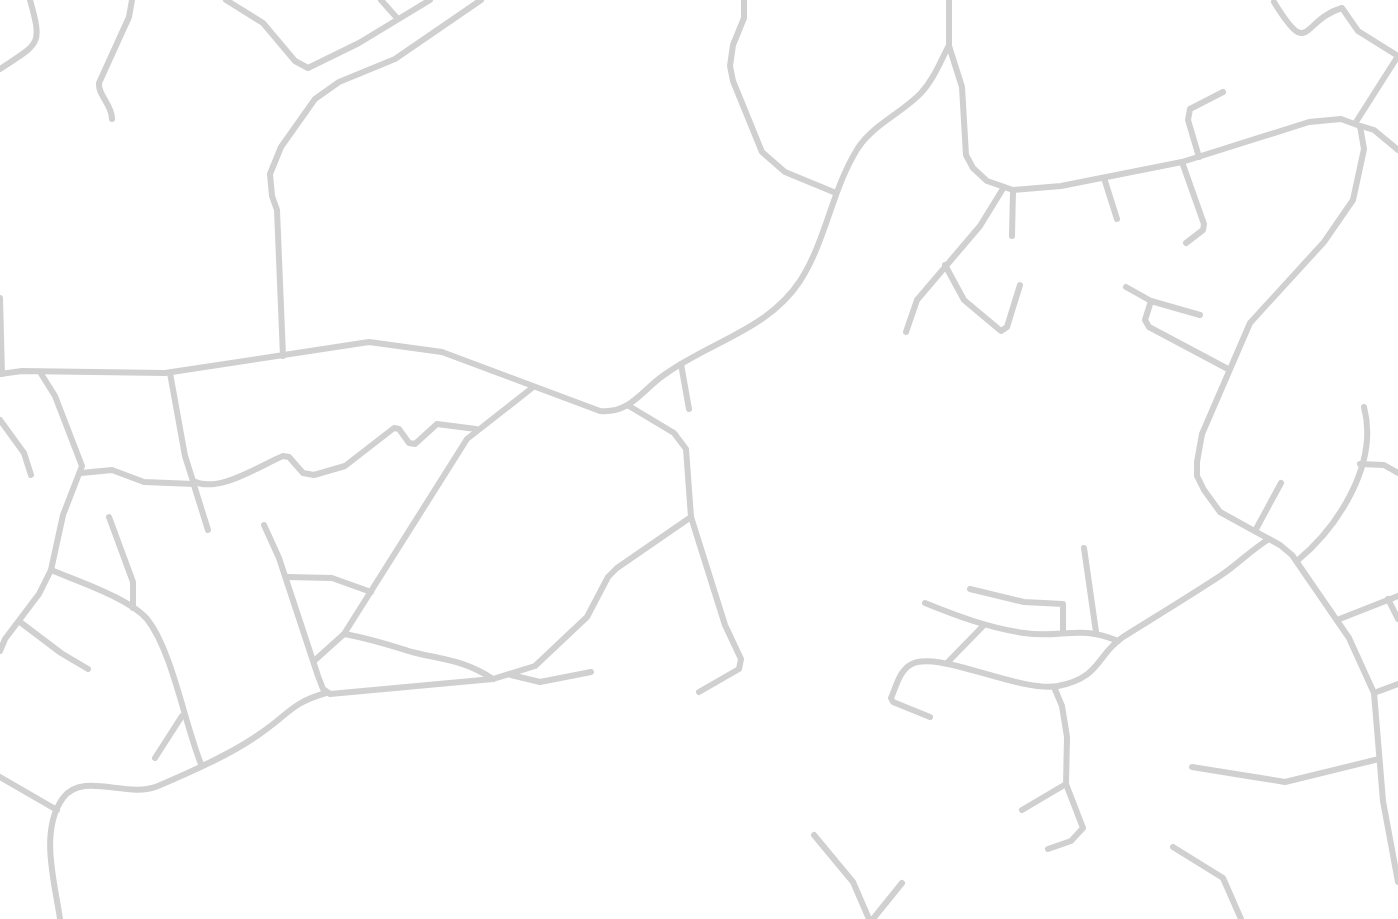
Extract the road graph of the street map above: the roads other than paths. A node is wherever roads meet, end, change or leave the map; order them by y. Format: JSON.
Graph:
{"nodes":[{"id":1,"x":30,"y":0,"type":"edge"},
{"id":2,"x":132,"y":0,"type":"edge"},
{"id":3,"x":226,"y":0,"type":"edge"},
{"id":4,"x":381,"y":0,"type":"edge"},
{"id":5,"x":430,"y":0,"type":"edge"},
{"id":6,"x":481,"y":0,"type":"edge"},
{"id":7,"x":744,"y":0,"type":"edge"},
{"id":8,"x":949,"y":0,"type":"edge"},
{"id":9,"x":1274,"y":2,"type":"edge"},
{"id":10,"x":397,"y":18,"type":"junction"},
{"id":11,"x":949,"y":46,"type":"junction"},
{"id":12,"x":1398,"y":56,"type":"edge"},
{"id":13,"x":0,"y":69,"type":"edge"},
{"id":14,"x":1223,"y":92,"type":"dead end"},
{"id":15,"x":112,"y":119,"type":"dead end"},
{"id":16,"x":1358,"y":124,"type":"junction"},
{"id":17,"x":1398,"y":150,"type":"edge"},
{"id":18,"x":1199,"y":157,"type":"junction"},
{"id":19,"x":1182,"y":162,"type":"junction"},
{"id":20,"x":1104,"y":178,"type":"junction"},
{"id":21,"x":1009,"y":188,"type":"junction"},
{"id":22,"x":836,"y":193,"type":"junction"},
{"id":23,"x":1118,"y":219,"type":"dead end"},
{"id":24,"x":1012,"y":236,"type":"dead end"},
{"id":25,"x":1186,"y":243,"type":"dead end"},
{"id":26,"x":944,"y":265,"type":"junction"},
{"id":27,"x":1020,"y":285,"type":"dead end"},
{"id":28,"x":1126,"y":287,"type":"dead end"},
{"id":29,"x":0,"y":298,"type":"edge"},
{"id":30,"x":1151,"y":300,"type":"junction"},
{"id":31,"x":1200,"y":315,"type":"dead end"},
{"id":32,"x":906,"y":332,"type":"dead end"},
{"id":33,"x":284,"y":356,"type":"junction"},
{"id":34,"x":682,"y":364,"type":"junction"},
{"id":35,"x":1228,"y":369,"type":"junction"},
{"id":36,"x":39,"y":371,"type":"junction"},
{"id":37,"x":170,"y":372,"type":"junction"},
{"id":38,"x":1,"y":374,"type":"edge"},
{"id":39,"x":532,"y":388,"type":"junction"},
{"id":40,"x":629,"y":406,"type":"junction"},
{"id":41,"x":1364,"y":407,"type":"dead end"},
{"id":42,"x":689,"y":408,"type":"dead end"},
{"id":43,"x":0,"y":420,"type":"edge"},
{"id":44,"x":476,"y":429,"type":"junction"},
{"id":45,"x":1360,"y":464,"type":"junction"},
{"id":46,"x":80,"y":473,"type":"junction"},
{"id":47,"x":1398,"y":473,"type":"edge"},
{"id":48,"x":31,"y":475,"type":"dead end"},
{"id":49,"x":194,"y":482,"type":"junction"},
{"id":50,"x":1281,"y":483,"type":"dead end"},
{"id":51,"x":109,"y":517,"type":"dead end"},
{"id":52,"x":691,"y":517,"type":"junction"},
{"id":53,"x":264,"y":525,"type":"dead end"},
{"id":54,"x":208,"y":530,"type":"dead end"},
{"id":55,"x":1254,"y":532,"type":"junction"},
{"id":56,"x":1268,"y":539,"type":"junction"},
{"id":57,"x":1084,"y":548,"type":"dead end"},
{"id":58,"x":1298,"y":562,"type":"junction"},
{"id":59,"x":50,"y":570,"type":"junction"},
{"id":60,"x":286,"y":577,"type":"junction"},
{"id":61,"x":970,"y":589,"type":"dead end"},
{"id":62,"x":370,"y":592,"type":"junction"},
{"id":63,"x":1398,"y":596,"type":"edge"},
{"id":64,"x":1388,"y":600,"type":"junction"},
{"id":65,"x":925,"y":603,"type":"dead end"},
{"id":66,"x":134,"y":608,"type":"junction"},
{"id":67,"x":1398,"y":619,"type":"edge"},
{"id":68,"x":1337,"y":620,"type":"junction"},
{"id":69,"x":20,"y":622,"type":"junction"},
{"id":70,"x":985,"y":624,"type":"junction"},
{"id":71,"x":1063,"y":632,"type":"junction"},
{"id":72,"x":1096,"y":632,"type":"junction"},
{"id":73,"x":344,"y":634,"type":"junction"},
{"id":74,"x":2,"y":638,"type":"edge"},
{"id":75,"x":1118,"y":641,"type":"junction"},
{"id":76,"x":0,"y":652,"type":"edge"},
{"id":77,"x":314,"y":660,"type":"junction"},
{"id":78,"x":947,"y":663,"type":"junction"},
{"id":79,"x":88,"y":668,"type":"dead end"},
{"id":80,"x":592,"y":672,"type":"dead end"},
{"id":81,"x":510,"y":674,"type":"junction"},
{"id":82,"x":493,"y":679,"type":"junction"},
{"id":83,"x":1398,"y":684,"type":"edge"},
{"id":84,"x":1054,"y":686,"type":"junction"},
{"id":85,"x":698,"y":692,"type":"dead end"},
{"id":86,"x":327,"y":693,"type":"junction"},
{"id":87,"x":1374,"y":694,"type":"junction"},
{"id":88,"x":183,"y":715,"type":"junction"},
{"id":89,"x":930,"y":717,"type":"dead end"},
{"id":90,"x":155,"y":758,"type":"dead end"},
{"id":91,"x":1379,"y":759,"type":"junction"},
{"id":92,"x":201,"y":764,"type":"junction"},
{"id":93,"x":1192,"y":767,"type":"dead end"},
{"id":94,"x":0,"y":778,"type":"edge"},
{"id":95,"x":1066,"y":784,"type":"junction"},
{"id":96,"x":57,"y":810,"type":"junction"},
{"id":97,"x":1022,"y":810,"type":"dead end"},
{"id":98,"x":814,"y":835,"type":"dead end"},
{"id":99,"x":1172,"y":847,"type":"dead end"},
{"id":100,"x":1048,"y":849,"type":"dead end"},
{"id":101,"x":1398,"y":882,"type":"edge"},
{"id":102,"x":902,"y":883,"type":"dead end"},
{"id":103,"x":60,"y":919,"type":"edge"},
{"id":104,"x":871,"y":919,"type":"edge"},
{"id":105,"x":1240,"y":919,"type":"edge"}],
"edges":[{"from":1,"to":13,"type":"street"},
{"from":2,"to":15,"type":"street"},
{"from":3,"to":10,"type":"street"},
{"from":4,"to":10,"type":"street"},
{"from":5,"to":10,"type":"street"},
{"from":6,"to":33,"type":"street"},
{"from":7,"to":22,"type":"street"},
{"from":8,"to":11,"type":"street"},
{"from":9,"to":12,"type":"street"},
{"from":11,"to":21,"type":"street"},
{"from":11,"to":22,"type":"street"},
{"from":12,"to":16,"type":"street"},
{"from":14,"to":18,"type":"street"},
{"from":16,"to":17,"type":"street"},
{"from":16,"to":18,"type":"street"},
{"from":16,"to":35,"type":"street"},
{"from":18,"to":19,"type":"street"},
{"from":19,"to":20,"type":"street"},
{"from":19,"to":25,"type":"street"},
{"from":20,"to":21,"type":"street"},
{"from":20,"to":23,"type":"street"},
{"from":21,"to":24,"type":"street"},
{"from":21,"to":26,"type":"street"},
{"from":22,"to":34,"type":"street"},
{"from":26,"to":27,"type":"street"},
{"from":26,"to":32,"type":"street"},
{"from":28,"to":30,"type":"street"},
{"from":29,"to":38,"type":"street"},
{"from":30,"to":31,"type":"street"},
{"from":30,"to":35,"type":"street"},
{"from":33,"to":37,"type":"street"},
{"from":33,"to":39,"type":"street"},
{"from":34,"to":40,"type":"street"},
{"from":34,"to":42,"type":"street"},
{"from":35,"to":55,"type":"street"},
{"from":36,"to":37,"type":"street"},
{"from":36,"to":38,"type":"street"},
{"from":36,"to":46,"type":"street"},
{"from":37,"to":49,"type":"street"},
{"from":39,"to":40,"type":"street"},
{"from":39,"to":44,"type":"street"},
{"from":40,"to":52,"type":"street"},
{"from":41,"to":45,"type":"street"},
{"from":43,"to":48,"type":"street"},
{"from":44,"to":49,"type":"street"},
{"from":44,"to":62,"type":"street"},
{"from":45,"to":47,"type":"street"},
{"from":45,"to":58,"type":"street"},
{"from":46,"to":49,"type":"street"},
{"from":46,"to":59,"type":"street"},
{"from":49,"to":54,"type":"street"},
{"from":50,"to":55,"type":"street"},
{"from":51,"to":66,"type":"street"},
{"from":52,"to":81,"type":"street"},
{"from":52,"to":85,"type":"street"},
{"from":53,"to":60,"type":"street"},
{"from":55,"to":56,"type":"street"},
{"from":56,"to":58,"type":"street"},
{"from":56,"to":75,"type":"street"},
{"from":57,"to":72,"type":"street"},
{"from":58,"to":68,"type":"street"},
{"from":59,"to":66,"type":"street"},
{"from":59,"to":69,"type":"street"},
{"from":60,"to":62,"type":"street"},
{"from":60,"to":77,"type":"street"},
{"from":61,"to":71,"type":"street"},
{"from":62,"to":73,"type":"street"},
{"from":63,"to":64,"type":"street"},
{"from":64,"to":67,"type":"street"},
{"from":64,"to":68,"type":"street"},
{"from":65,"to":70,"type":"street"},
{"from":66,"to":88,"type":"street"},
{"from":68,"to":87,"type":"street"},
{"from":69,"to":74,"type":"street"},
{"from":69,"to":79,"type":"street"},
{"from":70,"to":71,"type":"street"},
{"from":70,"to":78,"type":"street"},
{"from":71,"to":72,"type":"street"},
{"from":72,"to":75,"type":"street"},
{"from":73,"to":77,"type":"street"},
{"from":73,"to":82,"type":"street"},
{"from":74,"to":76,"type":"street"},
{"from":75,"to":84,"type":"street"},
{"from":77,"to":86,"type":"street"},
{"from":78,"to":84,"type":"street"},
{"from":78,"to":89,"type":"street"},
{"from":80,"to":81,"type":"street"},
{"from":81,"to":82,"type":"street"},
{"from":82,"to":86,"type":"street"},
{"from":83,"to":87,"type":"street"},
{"from":84,"to":95,"type":"street"},
{"from":86,"to":92,"type":"street"},
{"from":87,"to":91,"type":"street"},
{"from":88,"to":90,"type":"street"},
{"from":88,"to":92,"type":"street"},
{"from":91,"to":93,"type":"street"},
{"from":91,"to":101,"type":"street"},
{"from":92,"to":96,"type":"street"},
{"from":94,"to":96,"type":"street"},
{"from":95,"to":97,"type":"street"},
{"from":95,"to":100,"type":"street"},
{"from":96,"to":103,"type":"street"},
{"from":98,"to":104,"type":"street"},
{"from":99,"to":105,"type":"street"},
{"from":102,"to":104,"type":"street"}]}
